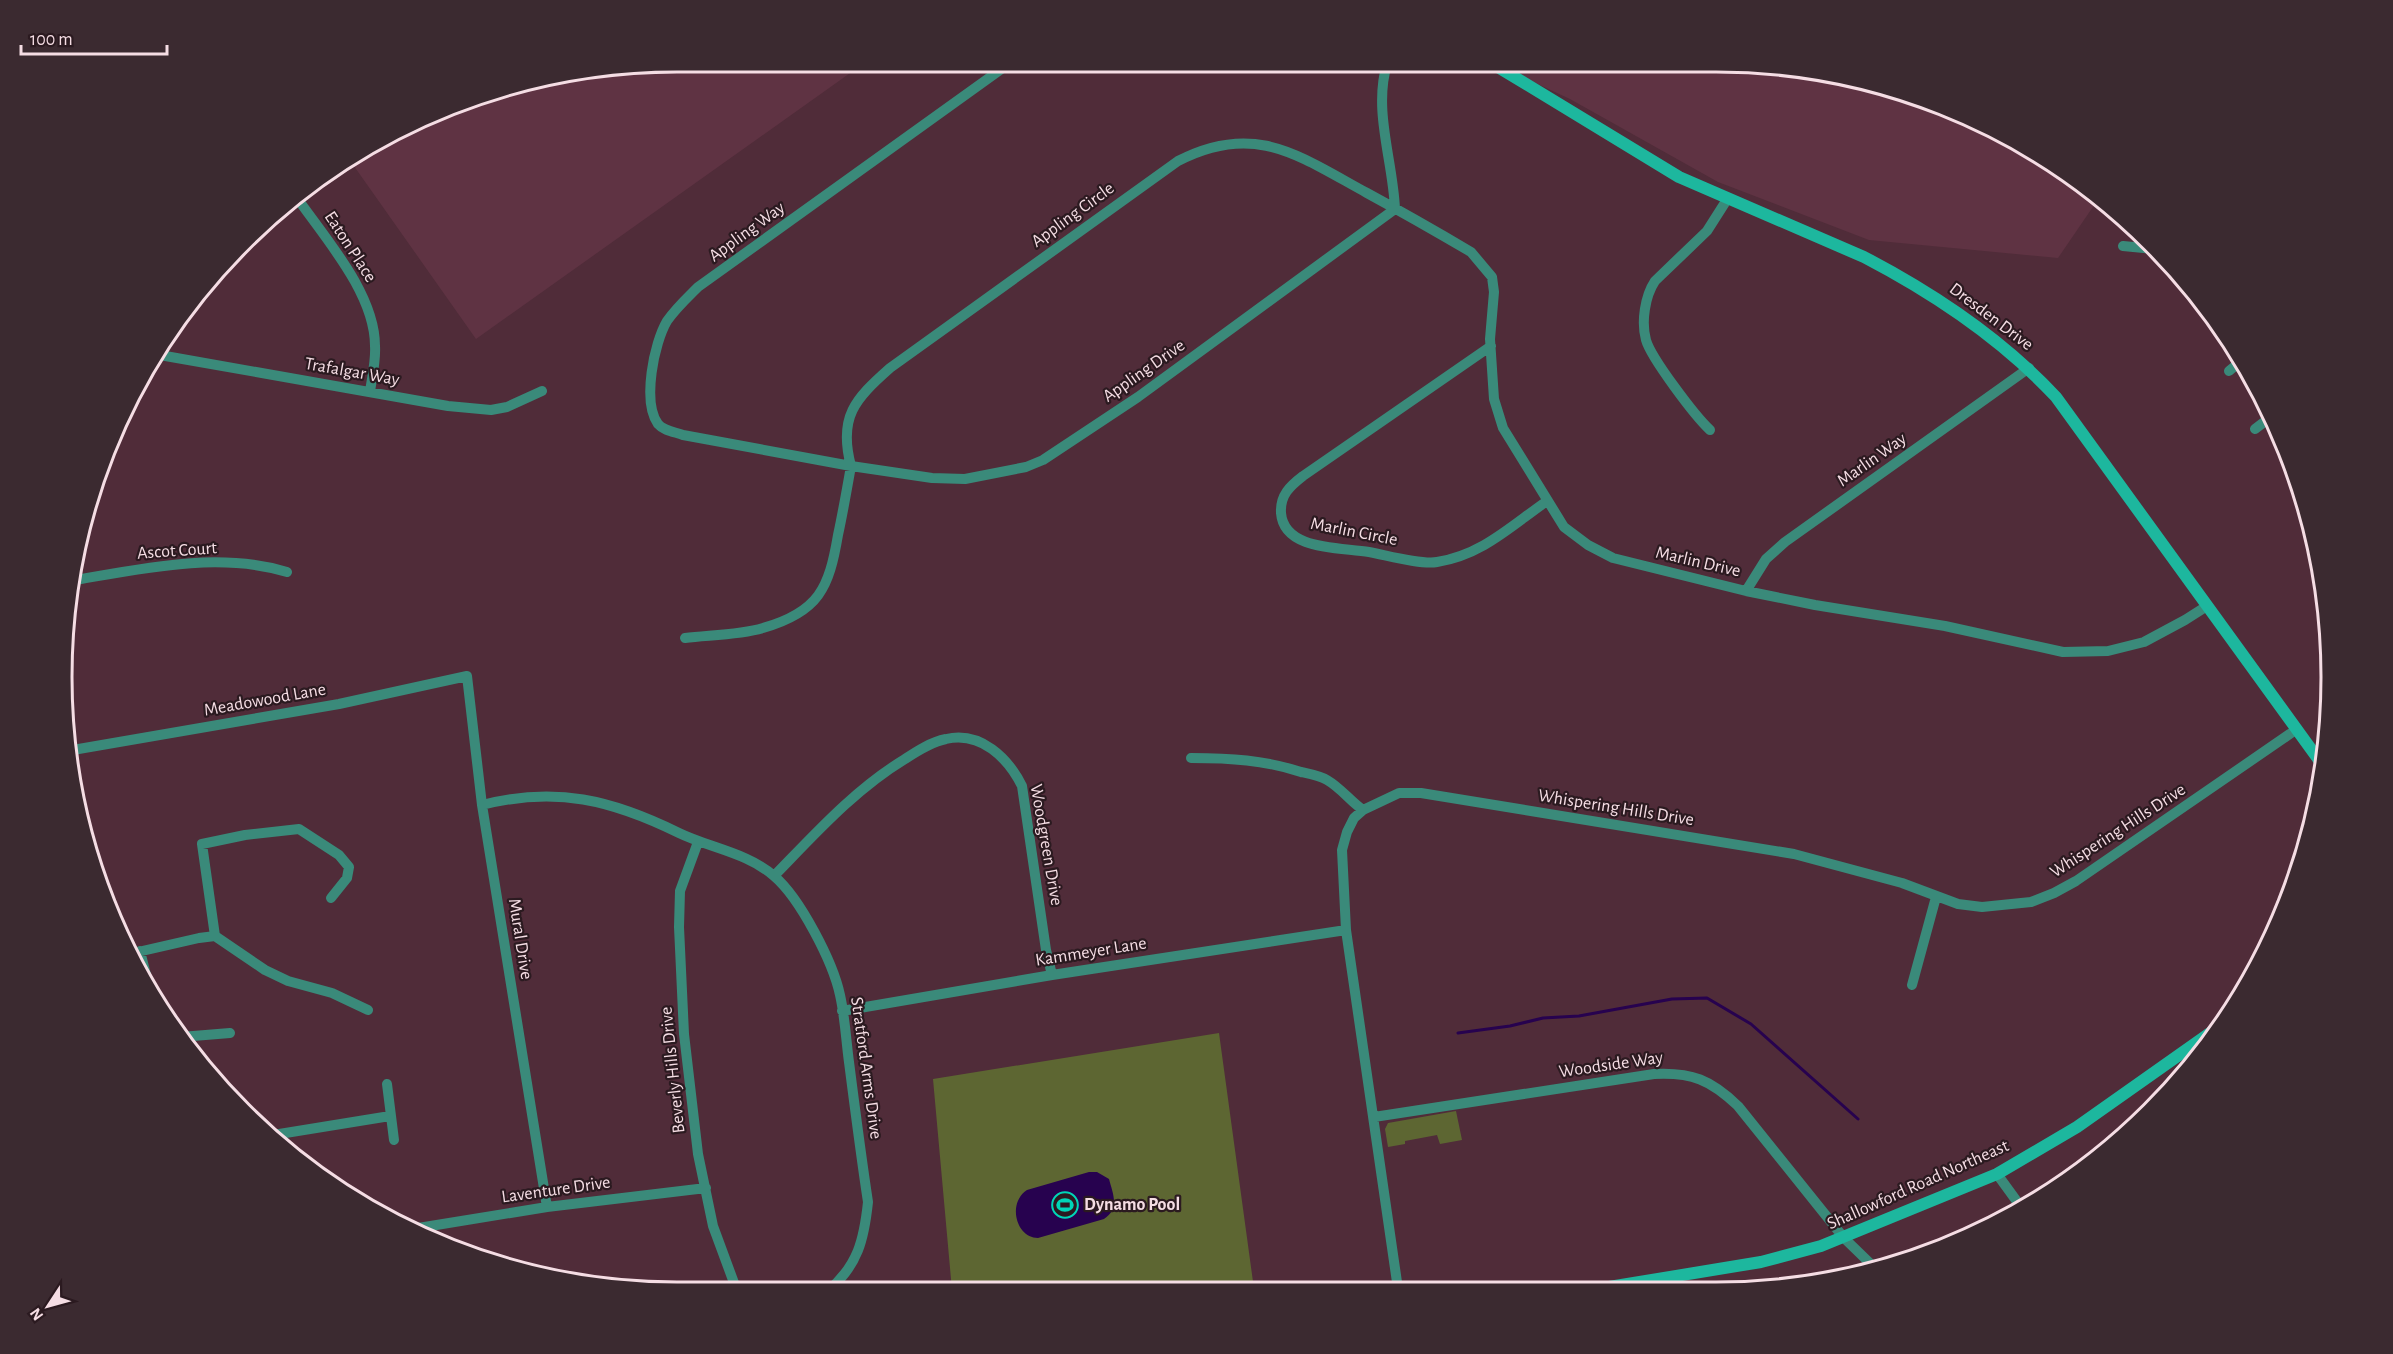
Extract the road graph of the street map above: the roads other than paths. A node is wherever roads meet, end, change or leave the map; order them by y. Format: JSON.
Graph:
{"nodes":[{"id":1,"x":997,"y":72,"type":"edge"},
{"id":2,"x":1384,"y":72,"type":"edge"},
{"id":3,"x":1506,"y":72,"type":"edge"},
{"id":4,"x":1728,"y":198,"type":"junction"},
{"id":5,"x":301,"y":203,"type":"edge"},
{"id":6,"x":1395,"y":209,"type":"junction"},
{"id":7,"x":2123,"y":246,"type":"dead end"},
{"id":8,"x":2143,"y":248,"type":"edge"},
{"id":9,"x":1491,"y":346,"type":"junction"},
{"id":10,"x":165,"y":356,"type":"edge"},
{"id":11,"x":2235,"y":366,"type":"edge"},
{"id":12,"x":2029,"y":368,"type":"junction"},
{"id":13,"x":2229,"y":370,"type":"dead end"},
{"id":14,"x":542,"y":391,"type":"dead end"},
{"id":15,"x":370,"y":392,"type":"junction"},
{"id":16,"x":2265,"y":422,"type":"edge"},
{"id":17,"x":2255,"y":429,"type":"dead end"},
{"id":18,"x":1710,"y":430,"type":"dead end"},
{"id":19,"x":737,"y":445,"type":"joint"},
{"id":20,"x":851,"y":466,"type":"junction"},
{"id":21,"x":1547,"y":501,"type":"junction"},
{"id":22,"x":287,"y":572,"type":"dead end"},
{"id":23,"x":80,"y":579,"type":"edge"},
{"id":24,"x":1746,"y":591,"type":"junction"},
{"id":25,"x":2207,"y":606,"type":"junction"},
{"id":26,"x":685,"y":638,"type":"dead end"},
{"id":27,"x":467,"y":676,"type":"joint"},
{"id":28,"x":2297,"y":729,"type":"junction"},
{"id":29,"x":76,"y":749,"type":"edge"},
{"id":30,"x":2316,"y":756,"type":"edge"},
{"id":31,"x":1191,"y":758,"type":"dead end"},
{"id":32,"x":482,"y":805,"type":"junction"},
{"id":33,"x":1363,"y":810,"type":"junction"},
{"id":34,"x":698,"y":842,"type":"junction"},
{"id":35,"x":774,"y":876,"type":"junction"},
{"id":36,"x":1936,"y":897,"type":"junction"},
{"id":37,"x":331,"y":898,"type":"dead end"},
{"id":38,"x":1346,"y":930,"type":"junction"},
{"id":39,"x":215,"y":936,"type":"junction"},
{"id":40,"x":137,"y":951,"type":"edge"},
{"id":41,"x":1052,"y":975,"type":"junction"},
{"id":42,"x":1912,"y":985,"type":"dead end"},
{"id":43,"x":368,"y":1010,"type":"dead end"},
{"id":44,"x":842,"y":1011,"type":"junction"},
{"id":45,"x":230,"y":1033,"type":"dead end"},
{"id":46,"x":190,"y":1035,"type":"edge"},
{"id":47,"x":2199,"y":1041,"type":"edge"},
{"id":48,"x":387,"y":1084,"type":"dead end"},
{"id":49,"x":390,"y":1116,"type":"junction"},
{"id":50,"x":1374,"y":1117,"type":"junction"},
{"id":51,"x":280,"y":1134,"type":"edge"},
{"id":52,"x":394,"y":1140,"type":"dead end"},
{"id":53,"x":1997,"y":1174,"type":"junction"},
{"id":54,"x":706,"y":1188,"type":"junction"},
{"id":55,"x":2017,"y":1202,"type":"edge"},
{"id":56,"x":547,"y":1207,"type":"junction"},
{"id":57,"x":425,"y":1227,"type":"edge"},
{"id":58,"x":1844,"y":1238,"type":"junction"},
{"id":59,"x":1869,"y":1262,"type":"edge"},
{"id":60,"x":734,"y":1282,"type":"edge"},
{"id":61,"x":838,"y":1282,"type":"edge"},
{"id":62,"x":1397,"y":1282,"type":"edge"},
{"id":63,"x":1639,"y":1282,"type":"edge"}],
"edges":[{"from":1,"to":19,"type":"street","name":"Appling Way"},
{"from":2,"to":6,"type":"street"},
{"from":3,"to":4,"type":"street","name":"Dresden Drive"},
{"from":4,"to":12,"type":"street","name":"Dresden Drive"},
{"from":4,"to":18,"type":"street"},
{"from":5,"to":15,"type":"street","name":"Eaton Place"},
{"from":6,"to":9,"type":"street","name":"Marlin Drive"},
{"from":6,"to":20,"type":"street","name":"Appling Drive"},
{"from":6,"to":20,"type":"street","name":"Appling Circle"},
{"from":7,"to":8,"type":"street"},
{"from":9,"to":21,"type":"street","name":"Marlin Drive"},
{"from":9,"to":21,"type":"street","name":"Marlin Circle"},
{"from":10,"to":15,"type":"street","name":"Trafalgar Way"},
{"from":11,"to":13,"type":"street"},
{"from":12,"to":24,"type":"street","name":"Marlin Way"},
{"from":12,"to":25,"type":"street","name":"Dresden Drive"},
{"from":14,"to":15,"type":"street","name":"Trafalgar Way"},
{"from":16,"to":17,"type":"street"},
{"from":19,"to":20,"type":"street","name":"Appling Drive"},
{"from":20,"to":26,"type":"street"},
{"from":21,"to":24,"type":"street","name":"Marlin Drive"},
{"from":22,"to":23,"type":"street","name":"Ascot Court"},
{"from":24,"to":25,"type":"street","name":"Marlin Drive"},
{"from":25,"to":28,"type":"street","name":"Dresden Drive"},
{"from":27,"to":29,"type":"street","name":"Meadowood Lane"},
{"from":27,"to":32,"type":"street","name":"Mural Drive"},
{"from":28,"to":30,"type":"street","name":"Dresden Drive"},
{"from":28,"to":36,"type":"street","name":"Whispering Hills Drive"},
{"from":31,"to":33,"type":"street"},
{"from":32,"to":34,"type":"street","name":"Stratford Arms Drive"},
{"from":32,"to":56,"type":"street","name":"Mural Drive"},
{"from":33,"to":36,"type":"street","name":"Whispering Hills Drive"},
{"from":33,"to":38,"type":"street"},
{"from":34,"to":35,"type":"street","name":"Stratford Arms Drive"},
{"from":34,"to":54,"type":"street","name":"Beverly Hills Drive"},
{"from":35,"to":41,"type":"street","name":"Woodgreen Drive"},
{"from":35,"to":44,"type":"street","name":"Stratford Arms Drive"},
{"from":36,"to":42,"type":"street"},
{"from":37,"to":39,"type":"street"},
{"from":38,"to":41,"type":"street","name":"Kammeyer Lane"},
{"from":38,"to":50,"type":"street"},
{"from":39,"to":40,"type":"street"},
{"from":39,"to":43,"type":"street"},
{"from":41,"to":44,"type":"street","name":"Kammeyer Lane"},
{"from":44,"to":61,"type":"street","name":"Stratford Arms Drive"},
{"from":45,"to":46,"type":"street"},
{"from":47,"to":53,"type":"street","name":"Shallowford Road Northeast"},
{"from":48,"to":49,"type":"street"},
{"from":49,"to":51,"type":"street"},
{"from":49,"to":52,"type":"street"},
{"from":50,"to":58,"type":"street","name":"Woodside Way"},
{"from":50,"to":62,"type":"street"},
{"from":53,"to":55,"type":"street"},
{"from":53,"to":58,"type":"street","name":"Shallowford Road Northeast"},
{"from":54,"to":56,"type":"street","name":"Laventure Drive"},
{"from":54,"to":60,"type":"street","name":"Beverly Hills Drive"},
{"from":56,"to":57,"type":"street","name":"Laventure Drive"},
{"from":58,"to":59,"type":"street","name":"Woodside Way"},
{"from":58,"to":63,"type":"street","name":"Shallowford Road Northeast"}]}
